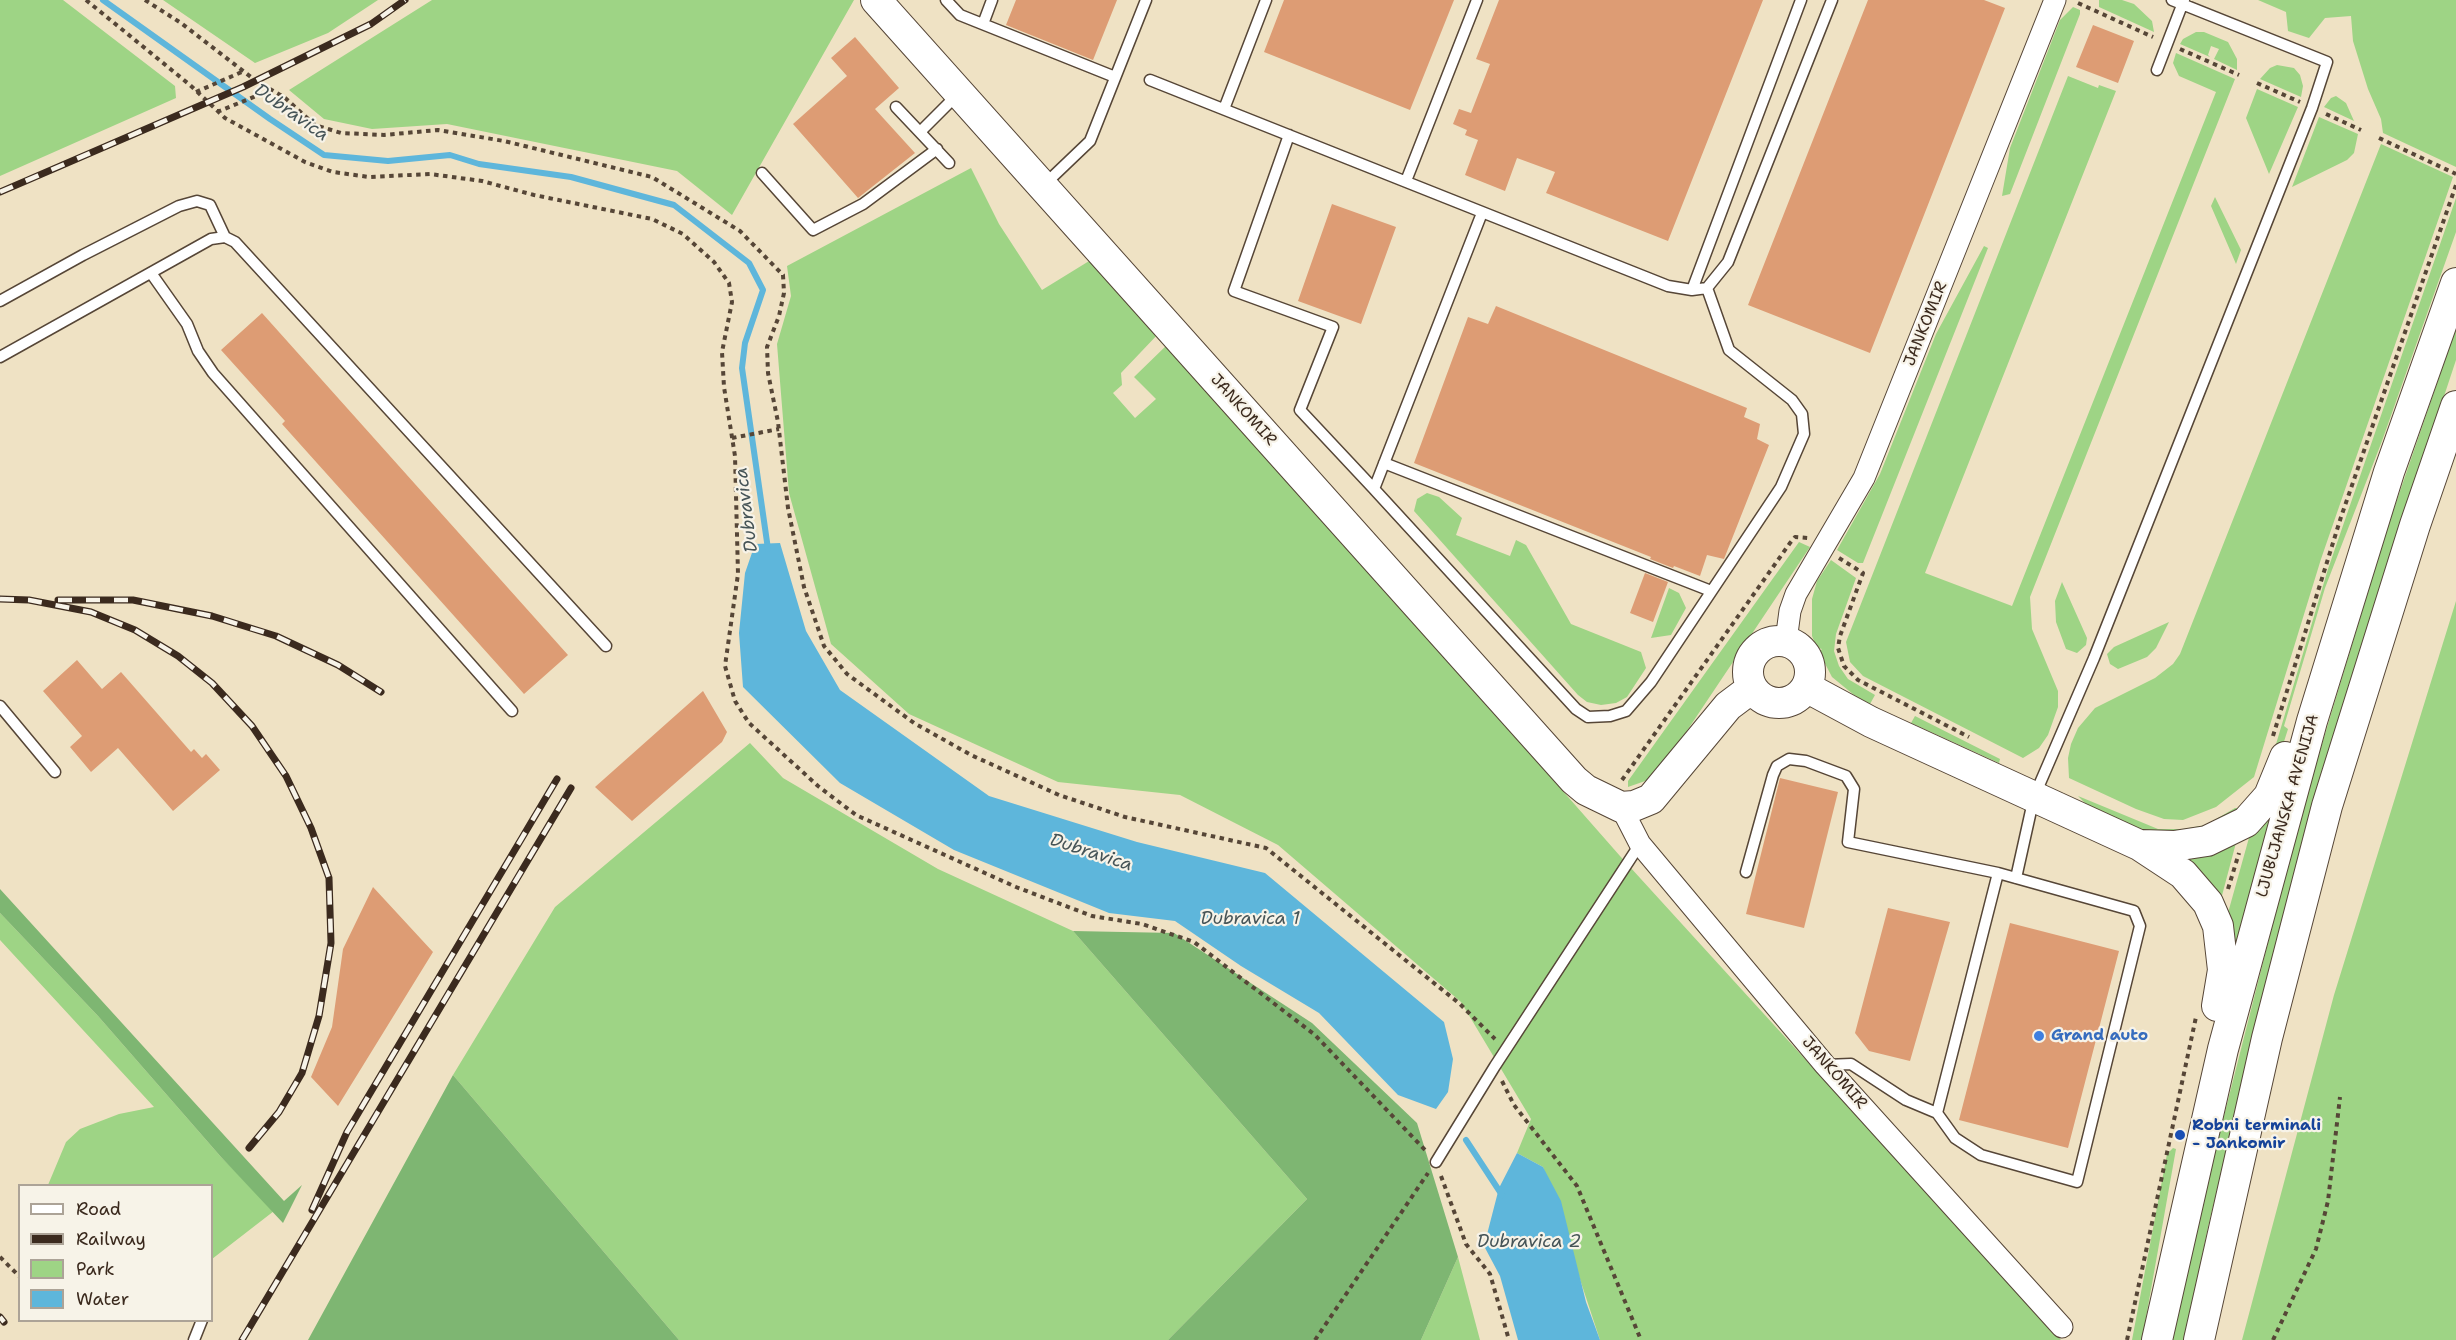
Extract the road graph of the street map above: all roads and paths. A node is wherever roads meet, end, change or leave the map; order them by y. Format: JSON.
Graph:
{"nodes":[{"id":1,"x":86,"y":0,"type":"edge"},
{"id":2,"x":145,"y":0,"type":"edge"},
{"id":3,"x":876,"y":0,"type":"edge"},
{"id":4,"x":946,"y":0,"type":"edge"},
{"id":5,"x":992,"y":0,"type":"edge"},
{"id":6,"x":1146,"y":0,"type":"edge"},
{"id":7,"x":1266,"y":0,"type":"edge"},
{"id":8,"x":1478,"y":0,"type":"edge"},
{"id":9,"x":1802,"y":0,"type":"edge"},
{"id":10,"x":1832,"y":0,"type":"edge"},
{"id":11,"x":2055,"y":0,"type":"edge"},
{"id":12,"x":2180,"y":2,"type":"edge"},
{"id":13,"x":2078,"y":3,"type":"dead end"},
{"id":14,"x":983,"y":24,"type":"junction"},
{"id":15,"x":2157,"y":39,"type":"dead end"},
{"id":16,"x":2178,"y":48,"type":"dead end"},
{"id":17,"x":2157,"y":70,"type":"dead end"},
{"id":18,"x":244,"y":71,"type":"junction"},
{"id":19,"x":2239,"y":75,"type":"dead end"},
{"id":20,"x":1115,"y":77,"type":"junction"},
{"id":21,"x":1150,"y":80,"type":"dead end"},
{"id":22,"x":2257,"y":83,"type":"dead end"},
{"id":23,"x":272,"y":90,"type":"junction"},
{"id":24,"x":196,"y":92,"type":"junction"},
{"id":25,"x":959,"y":93,"type":"junction"},
{"id":26,"x":2303,"y":104,"type":"dead end"},
{"id":27,"x":896,"y":106,"type":"dead end"},
{"id":28,"x":1224,"y":109,"type":"junction"},
{"id":29,"x":2320,"y":111,"type":"dead end"},
{"id":30,"x":217,"y":112,"type":"junction"},
{"id":31,"x":2361,"y":130,"type":"dead end"},
{"id":32,"x":920,"y":132,"type":"junction"},
{"id":33,"x":1289,"y":135,"type":"junction"},
{"id":34,"x":2379,"y":138,"type":"dead end"},
{"id":35,"x":937,"y":150,"type":"junction"},
{"id":36,"x":949,"y":163,"type":"dead end"},
{"id":37,"x":762,"y":173,"type":"dead end"},
{"id":38,"x":2456,"y":174,"type":"edge"},
{"id":39,"x":1406,"y":181,"type":"junction"},
{"id":40,"x":2456,"y":185,"type":"edge"},
{"id":41,"x":1043,"y":187,"type":"junction"},
{"id":42,"x":1482,"y":213,"type":"junction"},
{"id":43,"x":225,"y":237,"type":"junction"},
{"id":44,"x":151,"y":273,"type":"junction"},
{"id":45,"x":2456,"y":283,"type":"edge"},
{"id":46,"x":1707,"y":288,"type":"junction"},
{"id":47,"x":1692,"y":290,"type":"junction"},
{"id":48,"x":0,"y":301,"type":"edge"},
{"id":49,"x":0,"y":357,"type":"edge"},
{"id":50,"x":2456,"y":406,"type":"edge"},
{"id":51,"x":778,"y":429,"type":"junction"},
{"id":52,"x":732,"y":438,"type":"junction"},
{"id":53,"x":1384,"y":463,"type":"junction"},
{"id":54,"x":1374,"y":489,"type":"junction"},
{"id":55,"x":1814,"y":542,"type":"dead end"},
{"id":56,"x":1833,"y":554,"type":"dead end"},
{"id":57,"x":1711,"y":591,"type":"junction"},
{"id":58,"x":2341,"y":626,"type":"junction"},
{"id":59,"x":1786,"y":641,"type":"junction"},
{"id":60,"x":606,"y":646,"type":"dead end"},
{"id":61,"x":1806,"y":687,"type":"junction"},
{"id":62,"x":1752,"y":688,"type":"junction"},
{"id":63,"x":0,"y":706,"type":"edge"},
{"id":64,"x":512,"y":711,"type":"dead end"},
{"id":65,"x":1979,"y":742,"type":"dead end"},
{"id":66,"x":2271,"y":742,"type":"dead end"},
{"id":67,"x":55,"y":772,"type":"dead end"},
{"id":68,"x":1618,"y":794,"type":"junction"},
{"id":69,"x":2034,"y":797,"type":"junction"},
{"id":70,"x":1640,"y":844,"type":"junction"},
{"id":71,"x":2139,"y":845,"type":"junction"},
{"id":72,"x":2240,"y":846,"type":"dead end"},
{"id":73,"x":1746,"y":872,"type":"dead end"},
{"id":74,"x":1998,"y":873,"type":"junction"},
{"id":75,"x":2016,"y":878,"type":"junction"},
{"id":76,"x":2228,"y":891,"type":"dead end"},
{"id":77,"x":2197,"y":1013,"type":"dead end"},
{"id":78,"x":1505,"y":1050,"type":"junction"},
{"id":79,"x":1825,"y":1065,"type":"junction"},
{"id":80,"x":1495,"y":1066,"type":"junction"},
{"id":81,"x":2340,"y":1096,"type":"dead end"},
{"id":82,"x":1937,"y":1113,"type":"junction"},
{"id":83,"x":2204,"y":1128,"type":"junction"},
{"id":84,"x":1436,"y":1162,"type":"junction"},
{"id":85,"x":0,"y":1257,"type":"edge"},
{"id":86,"x":18,"y":1275,"type":"edge"},
{"id":87,"x":201,"y":1322,"type":"edge"},
{"id":88,"x":2062,"y":1327,"type":"dead end"},
{"id":89,"x":195,"y":1340,"type":"edge"},
{"id":90,"x":1315,"y":1340,"type":"edge"},
{"id":91,"x":1509,"y":1340,"type":"edge"},
{"id":92,"x":1641,"y":1340,"type":"edge"},
{"id":93,"x":2127,"y":1340,"type":"edge"},
{"id":94,"x":2157,"y":1340,"type":"edge"},
{"id":95,"x":2199,"y":1340,"type":"edge"},
{"id":96,"x":2273,"y":1340,"type":"edge"}],
"edges":[{"from":1,"to":24,"type":"path"},
{"from":2,"to":18,"type":"path"},
{"from":3,"to":25,"type":"main road","name":"JANKOMIR"},
{"from":4,"to":14,"type":"lane"},
{"from":5,"to":14,"type":"lane"},
{"from":6,"to":20,"type":"lane"},
{"from":7,"to":28,"type":"lane"},
{"from":8,"to":39,"type":"lane"},
{"from":9,"to":47,"type":"lane"},
{"from":10,"to":46,"type":"lane"},
{"from":11,"to":59,"type":"street","name":"JANKOMIR"},
{"from":12,"to":17,"type":"lane"},
{"from":12,"to":69,"type":"lane"},
{"from":13,"to":15,"type":"path"},
{"from":14,"to":20,"type":"lane"},
{"from":16,"to":19,"type":"path"},
{"from":18,"to":23,"type":"path"},
{"from":18,"to":24,"type":"path"},
{"from":20,"to":41,"type":"lane"},
{"from":21,"to":28,"type":"lane"},
{"from":22,"to":26,"type":"path"},
{"from":23,"to":30,"type":"path"},
{"from":23,"to":51,"type":"path"},
{"from":24,"to":30,"type":"path"},
{"from":25,"to":32,"type":"lane"},
{"from":25,"to":41,"type":"main road","name":"JANKOMIR"},
{"from":27,"to":32,"type":"lane"},
{"from":28,"to":33,"type":"lane"},
{"from":29,"to":31,"type":"path"},
{"from":30,"to":52,"type":"path"},
{"from":32,"to":35,"type":"lane"},
{"from":33,"to":39,"type":"lane"},
{"from":33,"to":54,"type":"lane"},
{"from":34,"to":38,"type":"path"},
{"from":35,"to":36,"type":"lane"},
{"from":35,"to":37,"type":"lane"},
{"from":39,"to":42,"type":"lane"},
{"from":40,"to":66,"type":"path"},
{"from":41,"to":68,"type":"main road","name":"JANKOMIR"},
{"from":42,"to":47,"type":"lane"},
{"from":42,"to":53,"type":"lane"},
{"from":43,"to":44,"type":"lane"},
{"from":43,"to":48,"type":"lane"},
{"from":43,"to":60,"type":"lane"},
{"from":44,"to":49,"type":"lane"},
{"from":44,"to":64,"type":"lane"},
{"from":45,"to":58,"type":"main road","name":"LJUBLJANSKA AVENIJA"},
{"from":46,"to":47,"type":"lane"},
{"from":46,"to":57,"type":"lane"},
{"from":50,"to":95,"type":"main road"},
{"from":51,"to":52,"type":"path"},
{"from":51,"to":78,"type":"path"},
{"from":52,"to":84,"type":"path"},
{"from":53,"to":54,"type":"lane"},
{"from":53,"to":57,"type":"lane"},
{"from":54,"to":57,"type":"lane"},
{"from":55,"to":68,"type":"path"},
{"from":56,"to":65,"type":"path"},
{"from":58,"to":71,"type":"main road"},
{"from":58,"to":83,"type":"main road","name":"LJUBLJANSKA AVENIJA"},
{"from":59,"to":61,"type":"main road"},
{"from":59,"to":62,"type":"main road"},
{"from":61,"to":62,"type":"main road"},
{"from":61,"to":69,"type":"main road"},
{"from":62,"to":68,"type":"main road"},
{"from":63,"to":67,"type":"lane"},
{"from":68,"to":70,"type":"street","name":"JANKOMIR"},
{"from":69,"to":71,"type":"main road"},
{"from":69,"to":75,"type":"lane"},
{"from":70,"to":78,"type":"lane"},
{"from":70,"to":79,"type":"street","name":"JANKOMIR"},
{"from":71,"to":83,"type":"main road"},
{"from":72,"to":76,"type":"path"},
{"from":73,"to":74,"type":"lane"},
{"from":74,"to":75,"type":"lane"},
{"from":74,"to":82,"type":"lane"},
{"from":75,"to":82,"type":"lane"},
{"from":77,"to":93,"type":"path"},
{"from":78,"to":80,"type":"lane"},
{"from":79,"to":82,"type":"lane"},
{"from":79,"to":88,"type":"street","name":"JANKOMIR"},
{"from":80,"to":84,"type":"lane"},
{"from":80,"to":92,"type":"path"},
{"from":81,"to":96,"type":"path"},
{"from":83,"to":94,"type":"main road","name":"LJUBLJANSKA AVENIJA"},
{"from":84,"to":90,"type":"path"},
{"from":84,"to":91,"type":"path"},
{"from":85,"to":86,"type":"path"},
{"from":87,"to":89,"type":"lane"}]}
